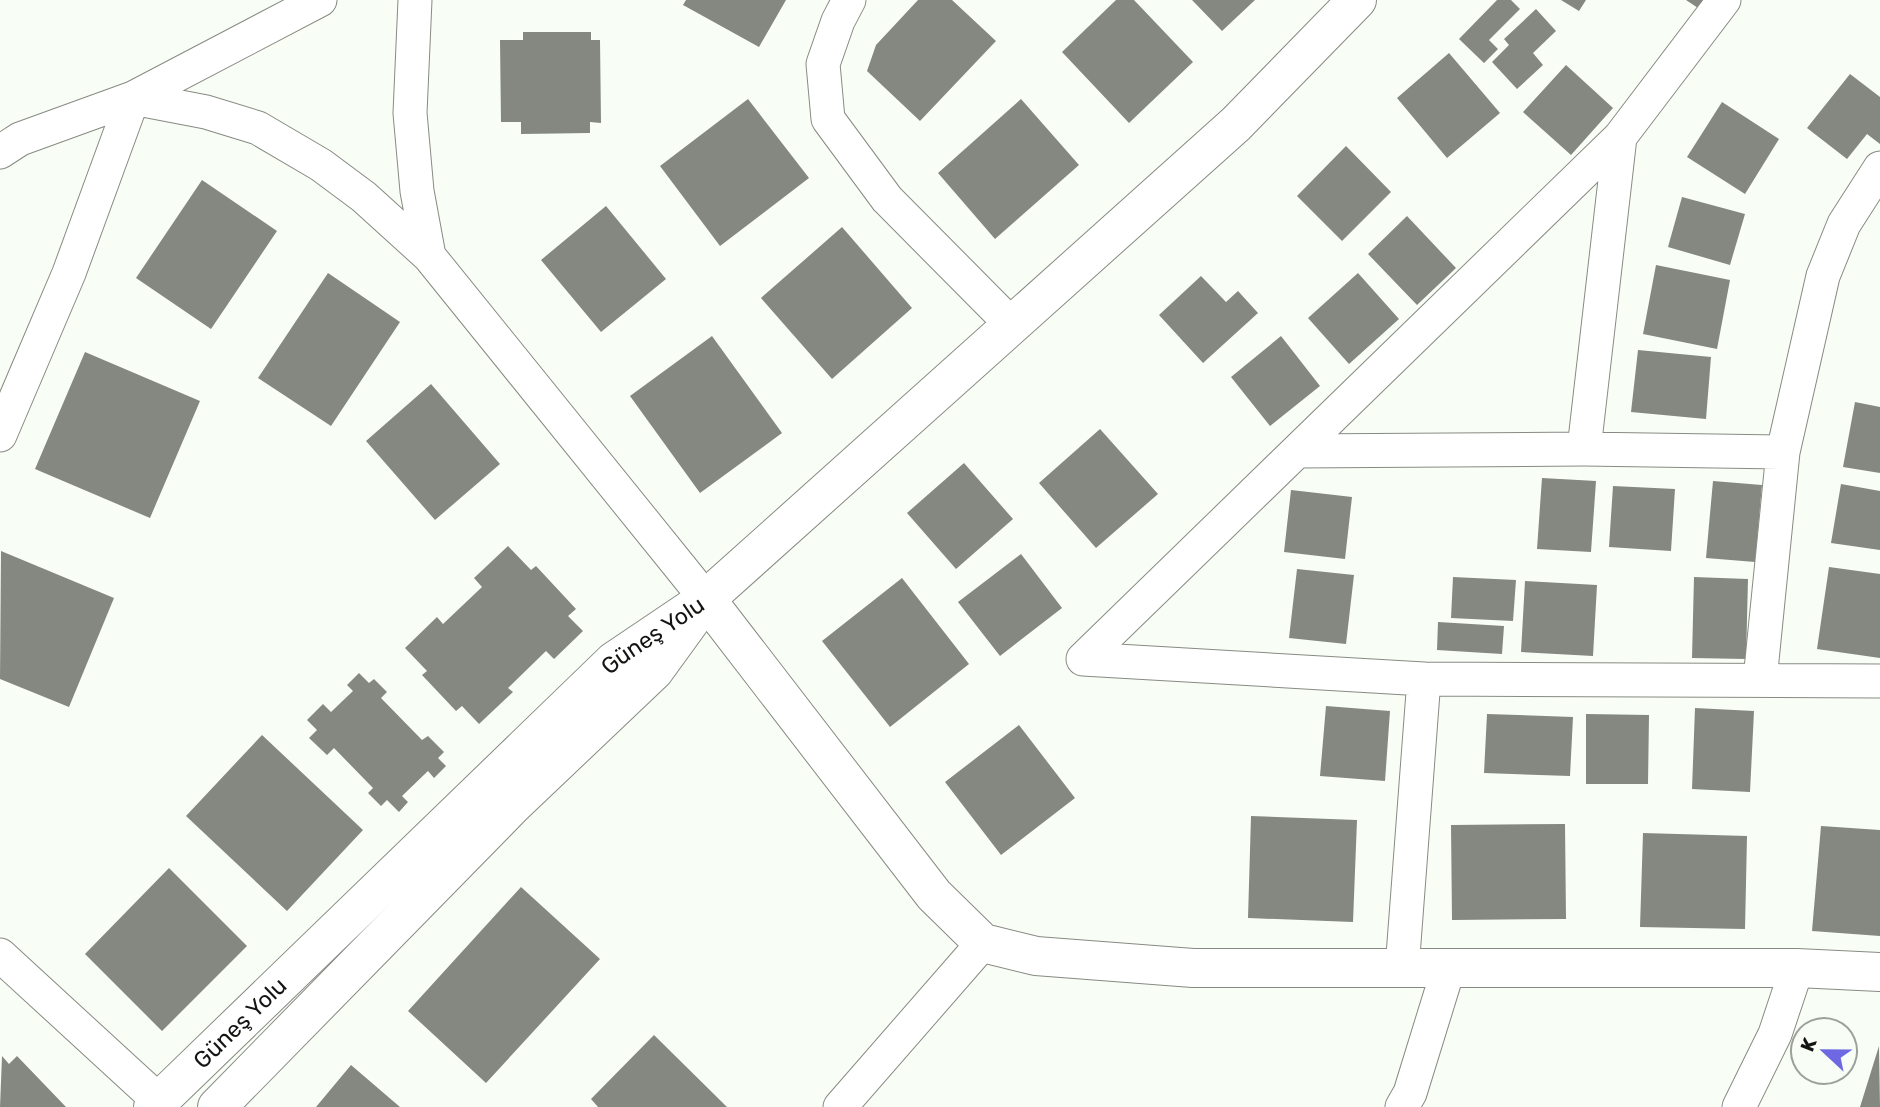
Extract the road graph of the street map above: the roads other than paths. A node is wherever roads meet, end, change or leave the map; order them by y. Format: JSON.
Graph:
{"nodes":[{"id":1,"x":320,"y":0,"type":"edge"},
{"id":2,"x":415,"y":0,"type":"edge"},
{"id":3,"x":849,"y":0,"type":"edge"},
{"id":4,"x":1357,"y":0,"type":"edge"},
{"id":5,"x":1724,"y":0,"type":"edge"},
{"id":6,"x":132,"y":99,"type":"junction"},
{"id":7,"x":1620,"y":137,"type":"junction"},
{"id":8,"x":0,"y":152,"type":"edge"},
{"id":9,"x":1880,"y":168,"type":"edge"},
{"id":10,"x":429,"y":256,"type":"junction"},
{"id":11,"x":1011,"y":324,"type":"junction"},
{"id":12,"x":0,"y":435,"type":"edge"},
{"id":13,"x":1584,"y":449,"type":"junction"},
{"id":14,"x":1297,"y":451,"type":"junction"},
{"id":15,"x":1783,"y":452,"type":"junction"},
{"id":16,"x":706,"y":599,"type":"junction"},
{"id":17,"x":1423,"y":680,"type":"junction"},
{"id":18,"x":1760,"y":680,"type":"junction"},
{"id":19,"x":1880,"y":681,"type":"edge"},
{"id":20,"x":983,"y":943,"type":"junction"},
{"id":21,"x":0,"y":955,"type":"edge"},
{"id":22,"x":1797,"y":968,"type":"junction"},
{"id":23,"x":1402,"y":969,"type":"junction"},
{"id":24,"x":1448,"y":970,"type":"junction"},
{"id":25,"x":1880,"y":972,"type":"edge"},
{"id":26,"x":156,"y":1104,"type":"edge"},
{"id":27,"x":216,"y":1107,"type":"edge"},
{"id":28,"x":840,"y":1107,"type":"edge"},
{"id":29,"x":1402,"y":1107,"type":"edge"},
{"id":30,"x":1739,"y":1107,"type":"edge"}],
"edges":[{"from":1,"to":6,"type":"street"},
{"from":2,"to":10,"type":"street"},
{"from":3,"to":11,"type":"street"},
{"from":4,"to":11,"type":"street"},
{"from":5,"to":7,"type":"street"},
{"from":6,"to":8,"type":"street"},
{"from":6,"to":10,"type":"street"},
{"from":6,"to":12,"type":"street"},
{"from":7,"to":13,"type":"street"},
{"from":7,"to":14,"type":"street"},
{"from":9,"to":15,"type":"street"},
{"from":10,"to":16,"type":"street"},
{"from":11,"to":16,"type":"street"},
{"from":13,"to":14,"type":"street"},
{"from":13,"to":15,"type":"street"},
{"from":14,"to":17,"type":"street"},
{"from":15,"to":18,"type":"street"},
{"from":16,"to":20,"type":"street"},
{"from":16,"to":26,"type":"street","name":"Güneş Yolu"},
{"from":16,"to":27,"type":"street","name":"Güneş Yolu"},
{"from":17,"to":18,"type":"street"},
{"from":17,"to":23,"type":"street"},
{"from":18,"to":19,"type":"street"},
{"from":20,"to":23,"type":"street"},
{"from":20,"to":28,"type":"street"},
{"from":21,"to":26,"type":"street"},
{"from":22,"to":24,"type":"street"},
{"from":22,"to":25,"type":"street"},
{"from":22,"to":30,"type":"street"},
{"from":23,"to":24,"type":"street"},
{"from":24,"to":29,"type":"street"}]}
